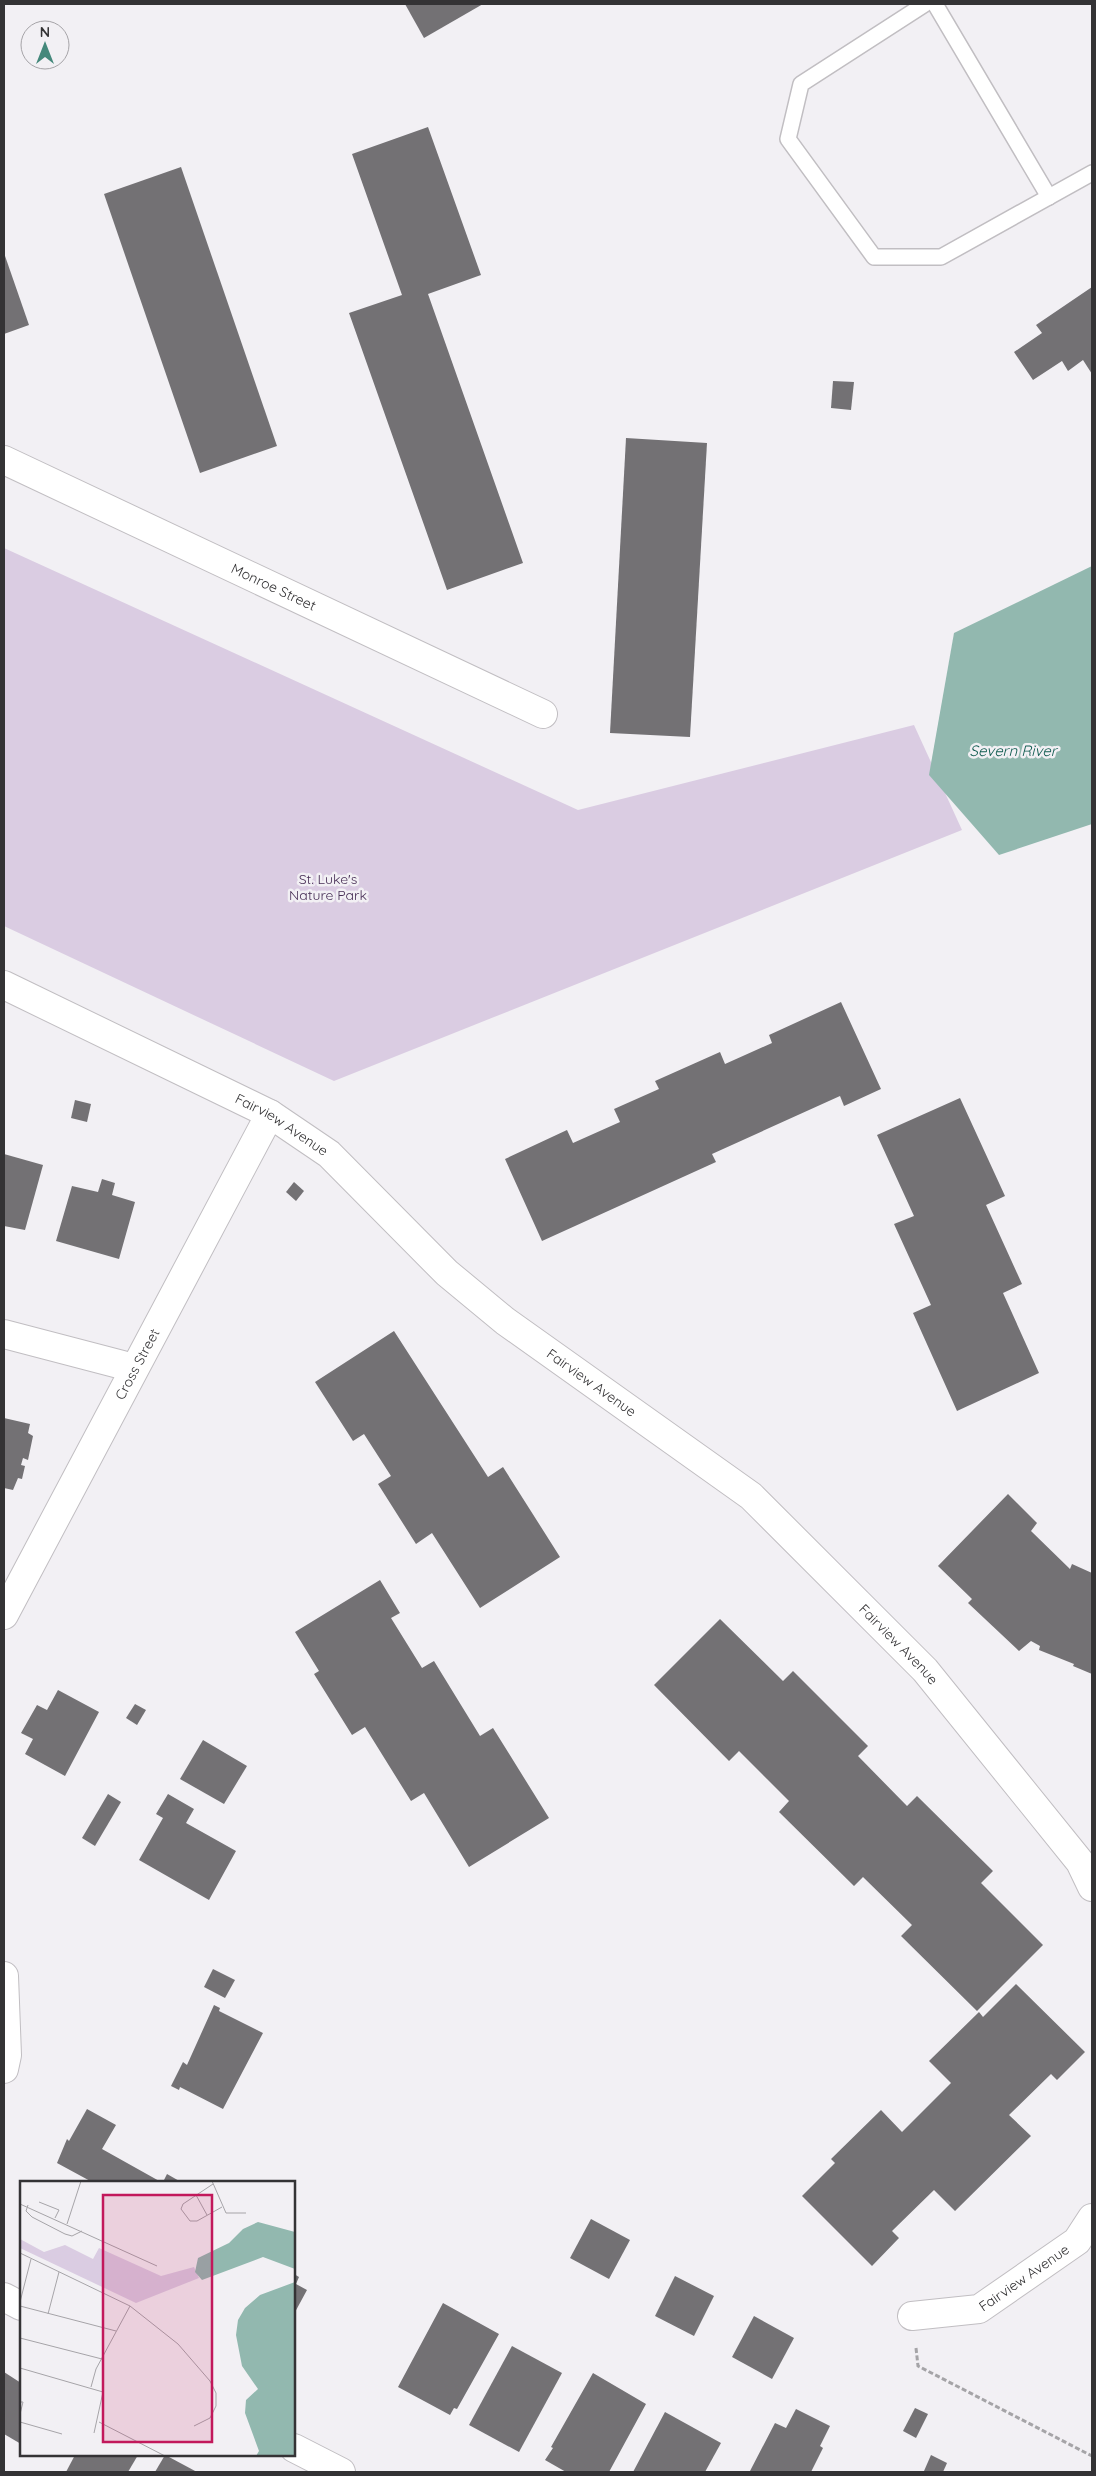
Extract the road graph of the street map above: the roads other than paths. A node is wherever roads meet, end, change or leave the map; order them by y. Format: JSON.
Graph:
{"nodes":[{"id":1,"x":925,"y":4,"type":"edge"},
{"id":2,"x":935,"y":4,"type":"edge"},
{"id":3,"x":1092,"y":173,"type":"edge"},
{"id":4,"x":1049,"y":197,"type":"junction"},
{"id":5,"x":4,"y":460,"type":"edge"},
{"id":6,"x":543,"y":714,"type":"dead end"},
{"id":7,"x":4,"y":985,"type":"edge"},
{"id":8,"x":270,"y":1114,"type":"junction"},
{"id":9,"x":4,"y":1334,"type":"edge"},
{"id":10,"x":134,"y":1368,"type":"junction"},
{"id":11,"x":4,"y":1614,"type":"edge"},
{"id":12,"x":1092,"y":1887,"type":"edge"},
{"id":13,"x":4,"y":1976,"type":"edge"},
{"id":14,"x":4,"y":2069,"type":"edge"},
{"id":15,"x":1092,"y":2218,"type":"edge"},
{"id":16,"x":4,"y":2297,"type":"edge"},
{"id":17,"x":20,"y":2305,"type":"edge"},
{"id":18,"x":912,"y":2316,"type":"road end"},
{"id":19,"x":295,"y":2449,"type":"edge"},
{"id":20,"x":341,"y":2472,"type":"edge"}],
"edges":[{"from":1,"to":4,"type":"lane"},
{"from":2,"to":4,"type":"lane"},
{"from":3,"to":4,"type":"lane"},
{"from":5,"to":6,"type":"street","name":"Monroe Street"},
{"from":7,"to":8,"type":"street","name":"Fairview Avenue"},
{"from":8,"to":10,"type":"street","name":"Cross Street"},
{"from":8,"to":12,"type":"street","name":"Fairview Avenue"},
{"from":9,"to":10,"type":"street"},
{"from":10,"to":11,"type":"street","name":"Cross Street"},
{"from":13,"to":14,"type":"street"},
{"from":15,"to":18,"type":"street","name":"Fairview Avenue"},
{"from":16,"to":17,"type":"street"},
{"from":19,"to":20,"type":"street"}]}
